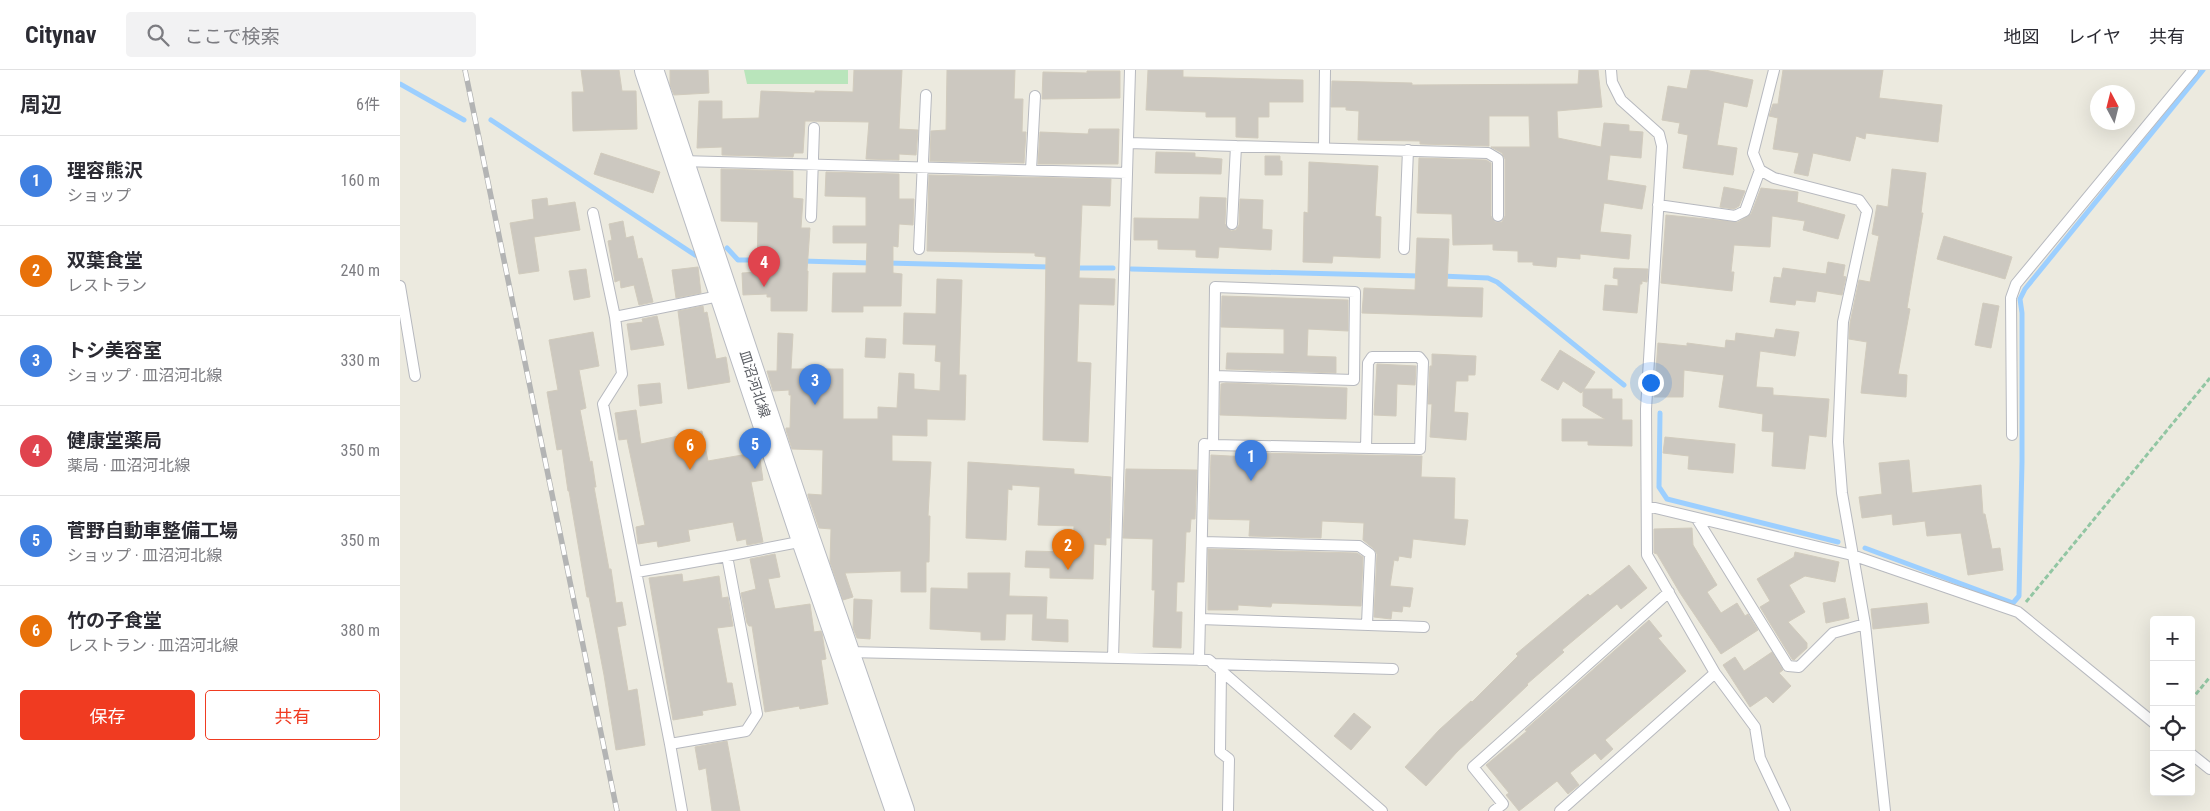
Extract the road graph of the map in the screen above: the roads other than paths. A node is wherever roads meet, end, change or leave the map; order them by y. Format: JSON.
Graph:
{"nodes":[{"id":1,"x":649,"y":70,"type":"edge"},
{"id":2,"x":1130,"y":70,"type":"edge"},
{"id":3,"x":1325,"y":70,"type":"edge"},
{"id":4,"x":1611,"y":70,"type":"edge"},
{"id":5,"x":1774,"y":70,"type":"edge"},
{"id":6,"x":2193,"y":70,"type":"edge"},
{"id":7,"x":926,"y":95,"type":"dead end"},
{"id":8,"x":1035,"y":96,"type":"dead end"},
{"id":9,"x":814,"y":128,"type":"dead end"},
{"id":10,"x":1128,"y":143,"type":"junction"},
{"id":11,"x":1236,"y":146,"type":"junction"},
{"id":12,"x":1324,"y":147,"type":"junction"},
{"id":13,"x":1408,"y":150,"type":"junction"},
{"id":14,"x":680,"y":161,"type":"junction"},
{"id":15,"x":812,"y":164,"type":"junction"},
{"id":16,"x":922,"y":167,"type":"junction"},
{"id":17,"x":1031,"y":170,"type":"junction"},
{"id":18,"x":1760,"y":170,"type":"junction"},
{"id":19,"x":1127,"y":173,"type":"junction"},
{"id":20,"x":1658,"y":205,"type":"junction"},
{"id":21,"x":593,"y":213,"type":"dead end"},
{"id":22,"x":1498,"y":216,"type":"dead end"},
{"id":23,"x":811,"y":217,"type":"dead end"},
{"id":24,"x":1232,"y":224,"type":"dead end"},
{"id":25,"x":919,"y":249,"type":"dead end"},
{"id":26,"x":1404,"y":249,"type":"dead end"},
{"id":27,"x":400,"y":286,"type":"edge"},
{"id":28,"x":726,"y":295,"type":"junction"},
{"id":29,"x":615,"y":317,"type":"junction"},
{"id":30,"x":1354,"y":362,"type":"junction"},
{"id":31,"x":1368,"y":362,"type":"junction"},
{"id":32,"x":415,"y":376,"type":"dead end"},
{"id":33,"x":1214,"y":376,"type":"junction"},
{"id":34,"x":2012,"y":435,"type":"dead end"},
{"id":35,"x":1212,"y":445,"type":"junction"},
{"id":36,"x":1366,"y":448,"type":"junction"},
{"id":37,"x":1647,"y":506,"type":"junction"},
{"id":38,"x":1697,"y":519,"type":"junction"},
{"id":39,"x":806,"y":540,"type":"junction"},
{"id":40,"x":1202,"y":542,"type":"junction"},
{"id":41,"x":1852,"y":555,"type":"junction"},
{"id":42,"x":728,"y":556,"type":"junction"},
{"id":43,"x":637,"y":572,"type":"junction"},
{"id":44,"x":1669,"y":592,"type":"junction"},
{"id":45,"x":1200,"y":619,"type":"junction"},
{"id":46,"x":1367,"y":624,"type":"junction"},
{"id":47,"x":1865,"y":624,"type":"junction"},
{"id":48,"x":1424,"y":627,"type":"dead end"},
{"id":49,"x":844,"y":652,"type":"junction"},
{"id":50,"x":1113,"y":658,"type":"junction"},
{"id":51,"x":1199,"y":660,"type":"junction"},
{"id":52,"x":1217,"y":667,"type":"junction"},
{"id":53,"x":1393,"y":669,"type":"dead end"},
{"id":54,"x":1715,"y":673,"type":"junction"},
{"id":55,"x":2150,"y":720,"type":"edge"},
{"id":56,"x":670,"y":744,"type":"junction"},
{"id":57,"x":2195,"y":757,"type":"edge"},
{"id":58,"x":2210,"y":769,"type":"edge"},
{"id":59,"x":1507,"y":807,"type":"edge"},
{"id":60,"x":682,"y":811,"type":"edge"},
{"id":61,"x":900,"y":811,"type":"edge"},
{"id":62,"x":1228,"y":811,"type":"edge"},
{"id":63,"x":1382,"y":811,"type":"edge"},
{"id":64,"x":1494,"y":811,"type":"edge"},
{"id":65,"x":1560,"y":811,"type":"edge"},
{"id":66,"x":1785,"y":811,"type":"edge"},
{"id":67,"x":1885,"y":811,"type":"edge"}],
"edges":[{"from":1,"to":14,"type":"main road","name":"皿沼河北線"},
{"from":2,"to":10,"type":"lane"},
{"from":3,"to":12,"type":"lane"},
{"from":4,"to":20,"type":"lane"},
{"from":5,"to":18,"type":"lane"},
{"from":6,"to":34,"type":"lane"},
{"from":7,"to":16,"type":"lane"},
{"from":8,"to":17,"type":"lane"},
{"from":9,"to":15,"type":"lane"},
{"from":10,"to":11,"type":"lane"},
{"from":10,"to":19,"type":"lane"},
{"from":11,"to":12,"type":"lane"},
{"from":11,"to":24,"type":"lane"},
{"from":12,"to":13,"type":"lane"},
{"from":13,"to":22,"type":"lane"},
{"from":13,"to":26,"type":"lane"},
{"from":14,"to":15,"type":"lane"},
{"from":14,"to":28,"type":"main road","name":"皿沼河北線"},
{"from":15,"to":16,"type":"lane"},
{"from":15,"to":23,"type":"lane"},
{"from":16,"to":17,"type":"lane"},
{"from":16,"to":25,"type":"lane"},
{"from":17,"to":19,"type":"lane"},
{"from":18,"to":20,"type":"lane"},
{"from":18,"to":41,"type":"lane"},
{"from":19,"to":50,"type":"lane"},
{"from":20,"to":37,"type":"lane"},
{"from":21,"to":29,"type":"lane"},
{"from":27,"to":32,"type":"lane"},
{"from":28,"to":29,"type":"lane"},
{"from":28,"to":39,"type":"main road","name":"皿沼河北線"},
{"from":29,"to":43,"type":"lane"},
{"from":30,"to":31,"type":"lane"},
{"from":30,"to":33,"type":"lane"},
{"from":30,"to":33,"type":"lane"},
{"from":31,"to":36,"type":"lane"},
{"from":31,"to":36,"type":"lane"},
{"from":33,"to":35,"type":"lane"},
{"from":35,"to":36,"type":"lane"},
{"from":35,"to":40,"type":"lane"},
{"from":37,"to":38,"type":"lane"},
{"from":37,"to":44,"type":"lane"},
{"from":38,"to":41,"type":"lane"},
{"from":38,"to":47,"type":"lane"},
{"from":39,"to":42,"type":"lane"},
{"from":39,"to":49,"type":"main road","name":"皿沼河北線"},
{"from":40,"to":45,"type":"lane"},
{"from":40,"to":46,"type":"lane"},
{"from":41,"to":47,"type":"lane"},
{"from":41,"to":55,"type":"lane"},
{"from":42,"to":43,"type":"lane"},
{"from":42,"to":56,"type":"lane"},
{"from":43,"to":56,"type":"lane"},
{"from":44,"to":54,"type":"lane"},
{"from":44,"to":59,"type":"lane"},
{"from":45,"to":46,"type":"lane"},
{"from":45,"to":51,"type":"lane"},
{"from":46,"to":48,"type":"lane"},
{"from":47,"to":67,"type":"lane"},
{"from":49,"to":50,"type":"lane"},
{"from":49,"to":61,"type":"main road","name":"皿沼河北線"},
{"from":50,"to":51,"type":"lane"},
{"from":51,"to":52,"type":"lane"},
{"from":52,"to":53,"type":"lane"},
{"from":52,"to":62,"type":"lane"},
{"from":52,"to":63,"type":"lane"},
{"from":54,"to":65,"type":"lane"},
{"from":54,"to":66,"type":"lane"},
{"from":56,"to":60,"type":"lane"},
{"from":57,"to":58,"type":"lane"},
{"from":59,"to":64,"type":"lane"}]}
